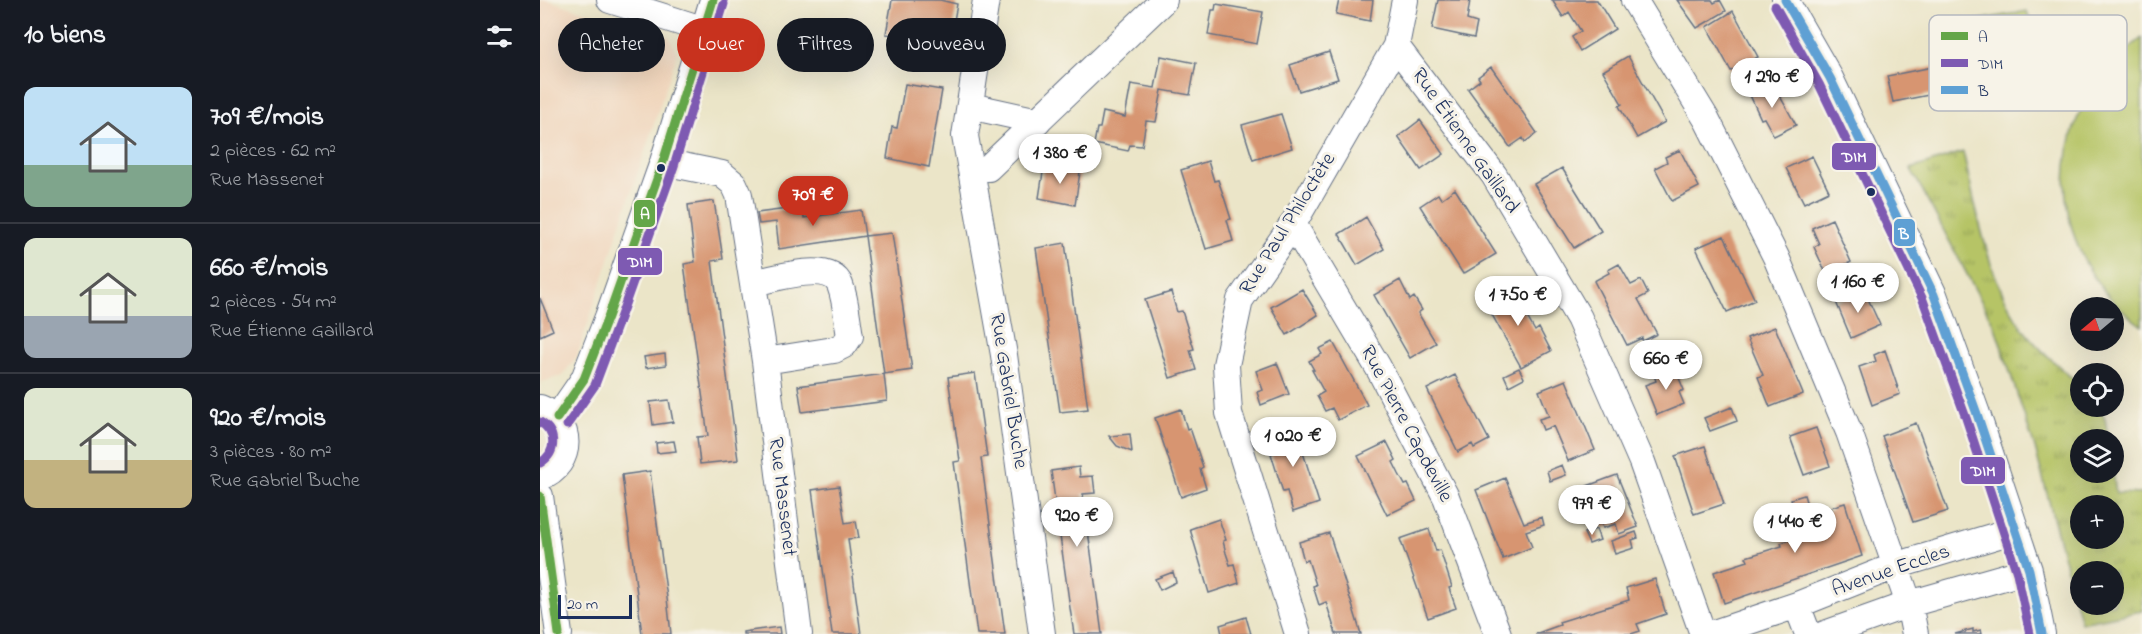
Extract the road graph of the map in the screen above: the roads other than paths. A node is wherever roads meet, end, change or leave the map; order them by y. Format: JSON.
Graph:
{"nodes":[{"id":1,"x":610,"y":0,"type":"edge"},
{"id":2,"x":713,"y":0,"type":"edge"},
{"id":3,"x":986,"y":0,"type":"edge"},
{"id":4,"x":1164,"y":0,"type":"edge"},
{"id":5,"x":1406,"y":0,"type":"edge"},
{"id":6,"x":1634,"y":0,"type":"edge"},
{"id":7,"x":1785,"y":0,"type":"edge"},
{"id":8,"x":708,"y":18,"type":"edge"},
{"id":9,"x":677,"y":21,"type":"edge"},
{"id":10,"x":1396,"y":46,"type":"junction"},
{"id":11,"x":692,"y":72,"type":"edge"},
{"id":12,"x":970,"y":106,"type":"junction"},
{"id":13,"x":1038,"y":122,"type":"junction"},
{"id":14,"x":663,"y":162,"type":"junction"},
{"id":15,"x":980,"y":176,"type":"junction"},
{"id":16,"x":1293,"y":224,"type":"junction"},
{"id":17,"x":753,"y":283,"type":"junction"},
{"id":18,"x":765,"y":361,"type":"junction"},
{"id":19,"x":548,"y":413,"type":"edge"},
{"id":20,"x":540,"y":477,"type":"edge"},
{"id":21,"x":540,"y":496,"type":"edge"},
{"id":22,"x":2015,"y":530,"type":"junction"},
{"id":23,"x":1895,"y":566,"type":"junction"},
{"id":24,"x":2029,"y":570,"type":"junction"},
{"id":25,"x":546,"y":580,"type":"edge"},
{"id":26,"x":1909,"y":604,"type":"junction"},
{"id":27,"x":1797,"y":605,"type":"junction"},
{"id":28,"x":559,"y":634,"type":"edge"},
{"id":29,"x":799,"y":634,"type":"edge"},
{"id":30,"x":1042,"y":634,"type":"edge"},
{"id":31,"x":1298,"y":634,"type":"edge"},
{"id":32,"x":1498,"y":634,"type":"edge"},
{"id":33,"x":1703,"y":634,"type":"edge"},
{"id":34,"x":1711,"y":634,"type":"edge"},
{"id":35,"x":1808,"y":634,"type":"edge"},
{"id":36,"x":1825,"y":634,"type":"edge"},
{"id":37,"x":1915,"y":634,"type":"edge"},
{"id":38,"x":2042,"y":634,"type":"edge"}],
"edges":[{"from":1,"to":9,"type":"street"},
{"from":2,"to":8,"type":"street"},
{"from":3,"to":12,"type":"street","name":"Rue Gabriel Buche"},
{"from":4,"to":13,"type":"street"},
{"from":5,"to":10,"type":"street","name":"Rue Paul Philoctète"},
{"from":6,"to":23,"type":"street"},
{"from":7,"to":22,"type":"street"},
{"from":10,"to":16,"type":"street","name":"Rue Paul Philoctète"},
{"from":10,"to":33,"type":"street","name":"Rue Étienne Gaillard"},
{"from":11,"to":14,"type":"street"},
{"from":12,"to":13,"type":"street"},
{"from":12,"to":15,"type":"street","name":"Rue Gabriel Buche"},
{"from":13,"to":15,"type":"street"},
{"from":14,"to":17,"type":"street","name":"Rue Massenet"},
{"from":14,"to":19,"type":"street"},
{"from":15,"to":30,"type":"street","name":"Rue Gabriel Buche"},
{"from":16,"to":31,"type":"street","name":"Rue Paul Philoctète"},
{"from":16,"to":32,"type":"street","name":"Rue Pierre Capdeville"},
{"from":17,"to":18,"type":"street","name":"Rue Massenet"},
{"from":17,"to":18,"type":"street"},
{"from":18,"to":29,"type":"street","name":"Rue Massenet"},
{"from":19,"to":20,"type":"street"},
{"from":21,"to":25,"type":"street"},
{"from":22,"to":23,"type":"street","name":"Avenue Eccles"},
{"from":22,"to":24,"type":"street"},
{"from":23,"to":26,"type":"street"},
{"from":23,"to":27,"type":"street","name":"Avenue Eccles"},
{"from":24,"to":26,"type":"street","name":"Avenue Eccles"},
{"from":24,"to":38,"type":"street"},
{"from":25,"to":28,"type":"street"},
{"from":26,"to":36,"type":"street","name":"Avenue Eccles"},
{"from":26,"to":37,"type":"street"},
{"from":27,"to":34,"type":"street","name":"Avenue Eccles"},
{"from":27,"to":35,"type":"street"}]}
